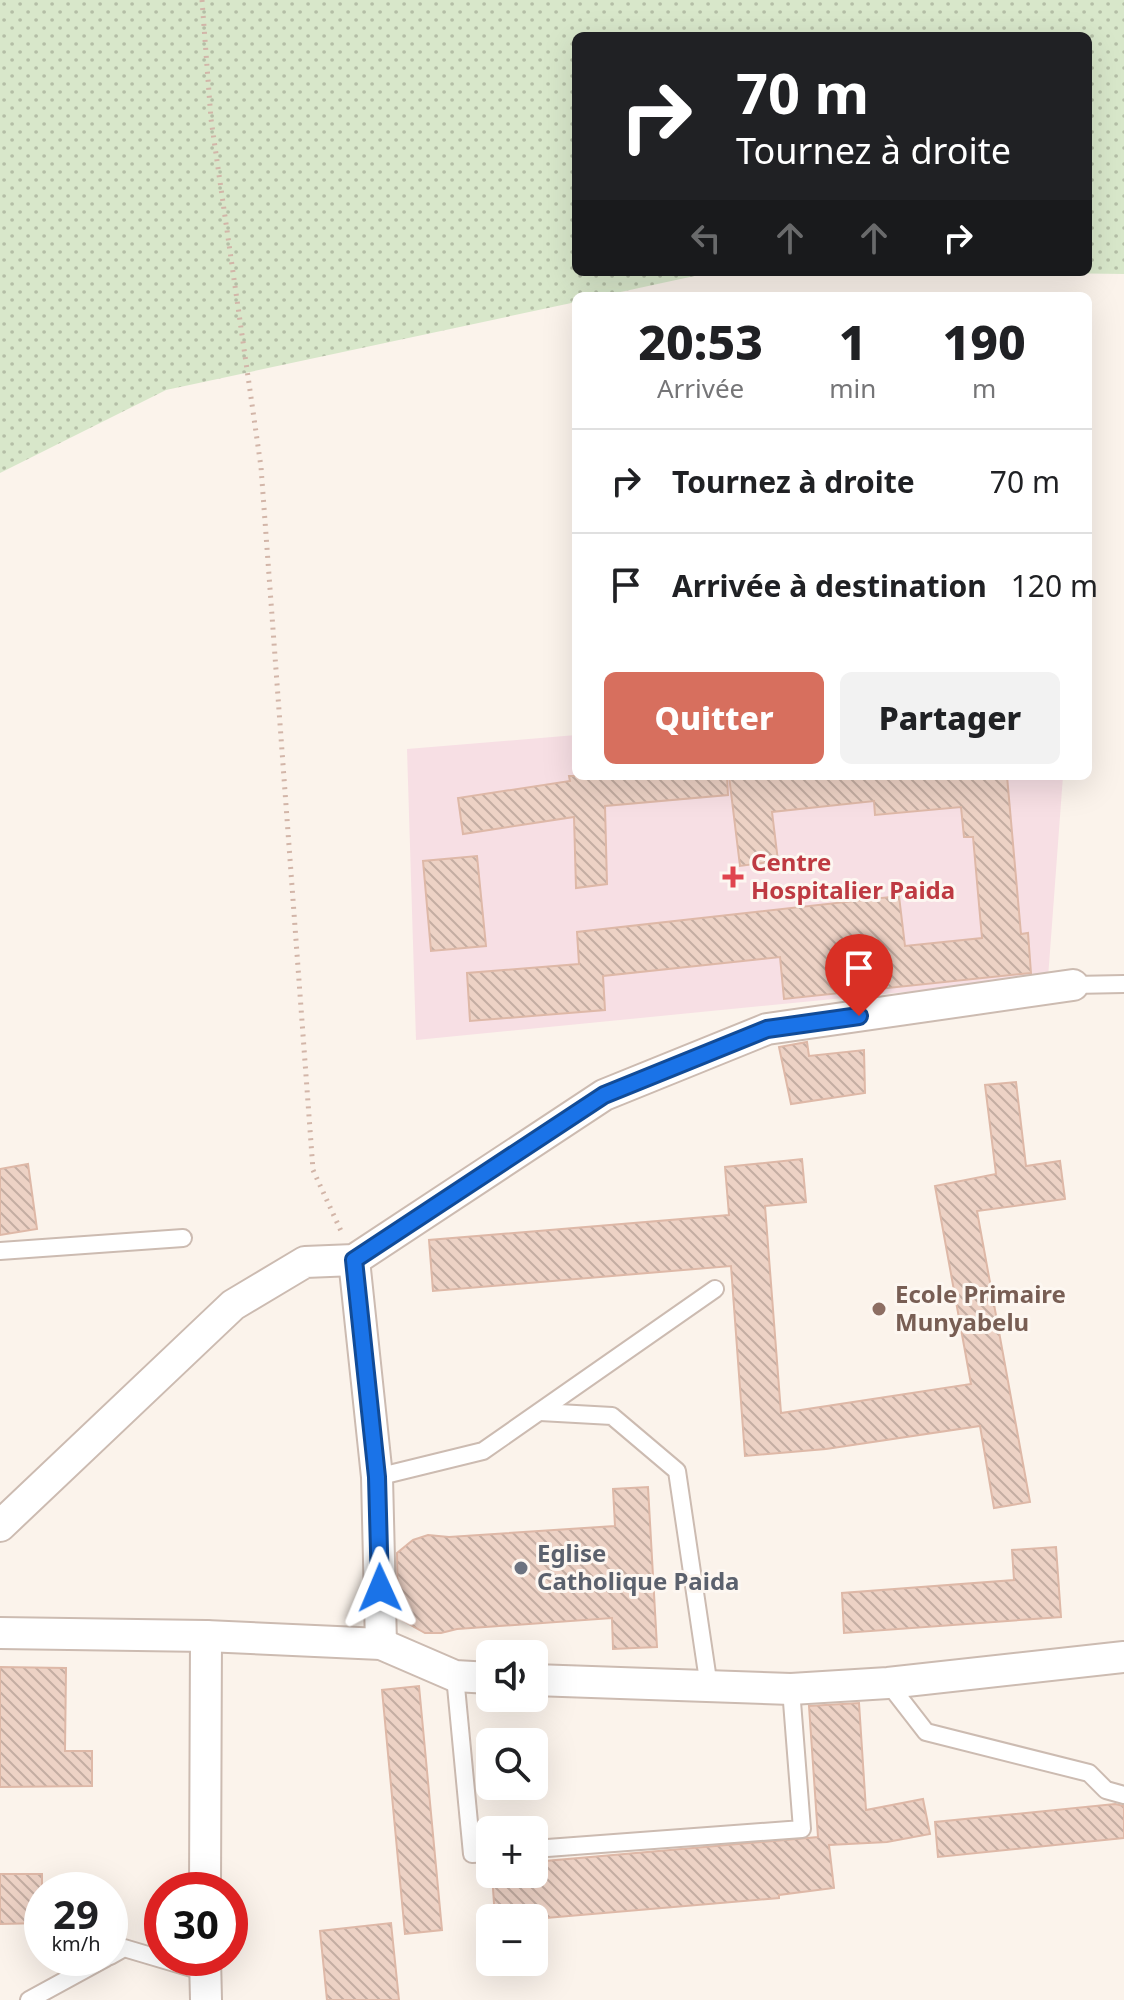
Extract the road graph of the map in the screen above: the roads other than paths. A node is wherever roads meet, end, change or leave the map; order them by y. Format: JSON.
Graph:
{"nodes":[{"id":1,"x":1124,"y":984,"type":"edge"},
{"id":2,"x":1073,"y":985,"type":"joint"},
{"id":3,"x":183,"y":1238,"type":"dead end"},
{"id":4,"x":0,"y":1251,"type":"edge"},
{"id":5,"x":354,"y":1260,"type":"junction"},
{"id":6,"x":715,"y":1289,"type":"dead end"},
{"id":7,"x":540,"y":1412,"type":"junction"},
{"id":8,"x":377,"y":1477,"type":"junction"},
{"id":9,"x":0,"y":1526,"type":"edge"},
{"id":10,"x":0,"y":1633,"type":"edge"},
{"id":11,"x":206,"y":1636,"type":"junction"},
{"id":12,"x":381,"y":1644,"type":"junction"},
{"id":13,"x":1124,"y":1657,"type":"edge"},
{"id":14,"x":455,"y":1676,"type":"junction"},
{"id":15,"x":476,"y":1677,"type":"edge"},
{"id":16,"x":548,"y":1681,"type":"edge"},
{"id":17,"x":888,"y":1683,"type":"junction"},
{"id":18,"x":709,"y":1687,"type":"junction"},
{"id":19,"x":791,"y":1689,"type":"junction"},
{"id":20,"x":1124,"y":1795,"type":"edge"},
{"id":21,"x":548,"y":1848,"type":"edge"},
{"id":22,"x":476,"y":1854,"type":"edge"},
{"id":23,"x":205,"y":1872,"type":"edge"},
{"id":24,"x":128,"y":1949,"type":"edge"},
{"id":25,"x":73,"y":1976,"type":"edge"},
{"id":26,"x":205,"y":1977,"type":"edge"},
{"id":27,"x":29,"y":2000,"type":"edge"}],
"edges":[{"from":1,"to":2,"type":"lane"},
{"from":2,"to":5,"type":"street"},
{"from":3,"to":4,"type":"lane"},
{"from":5,"to":8,"type":"street"},
{"from":5,"to":9,"type":"street"},
{"from":6,"to":7,"type":"lane"},
{"from":7,"to":8,"type":"lane"},
{"from":7,"to":18,"type":"lane"},
{"from":8,"to":12,"type":"street"},
{"from":10,"to":11,"type":"street"},
{"from":11,"to":12,"type":"street"},
{"from":11,"to":23,"type":"street"},
{"from":12,"to":14,"type":"street"},
{"from":13,"to":17,"type":"street"},
{"from":14,"to":15,"type":"street"},
{"from":14,"to":22,"type":"lane"},
{"from":16,"to":18,"type":"street"},
{"from":17,"to":19,"type":"street"},
{"from":17,"to":20,"type":"lane"},
{"from":18,"to":19,"type":"street"},
{"from":19,"to":21,"type":"lane"},
{"from":24,"to":26,"type":"lane"},
{"from":25,"to":27,"type":"lane"}]}
